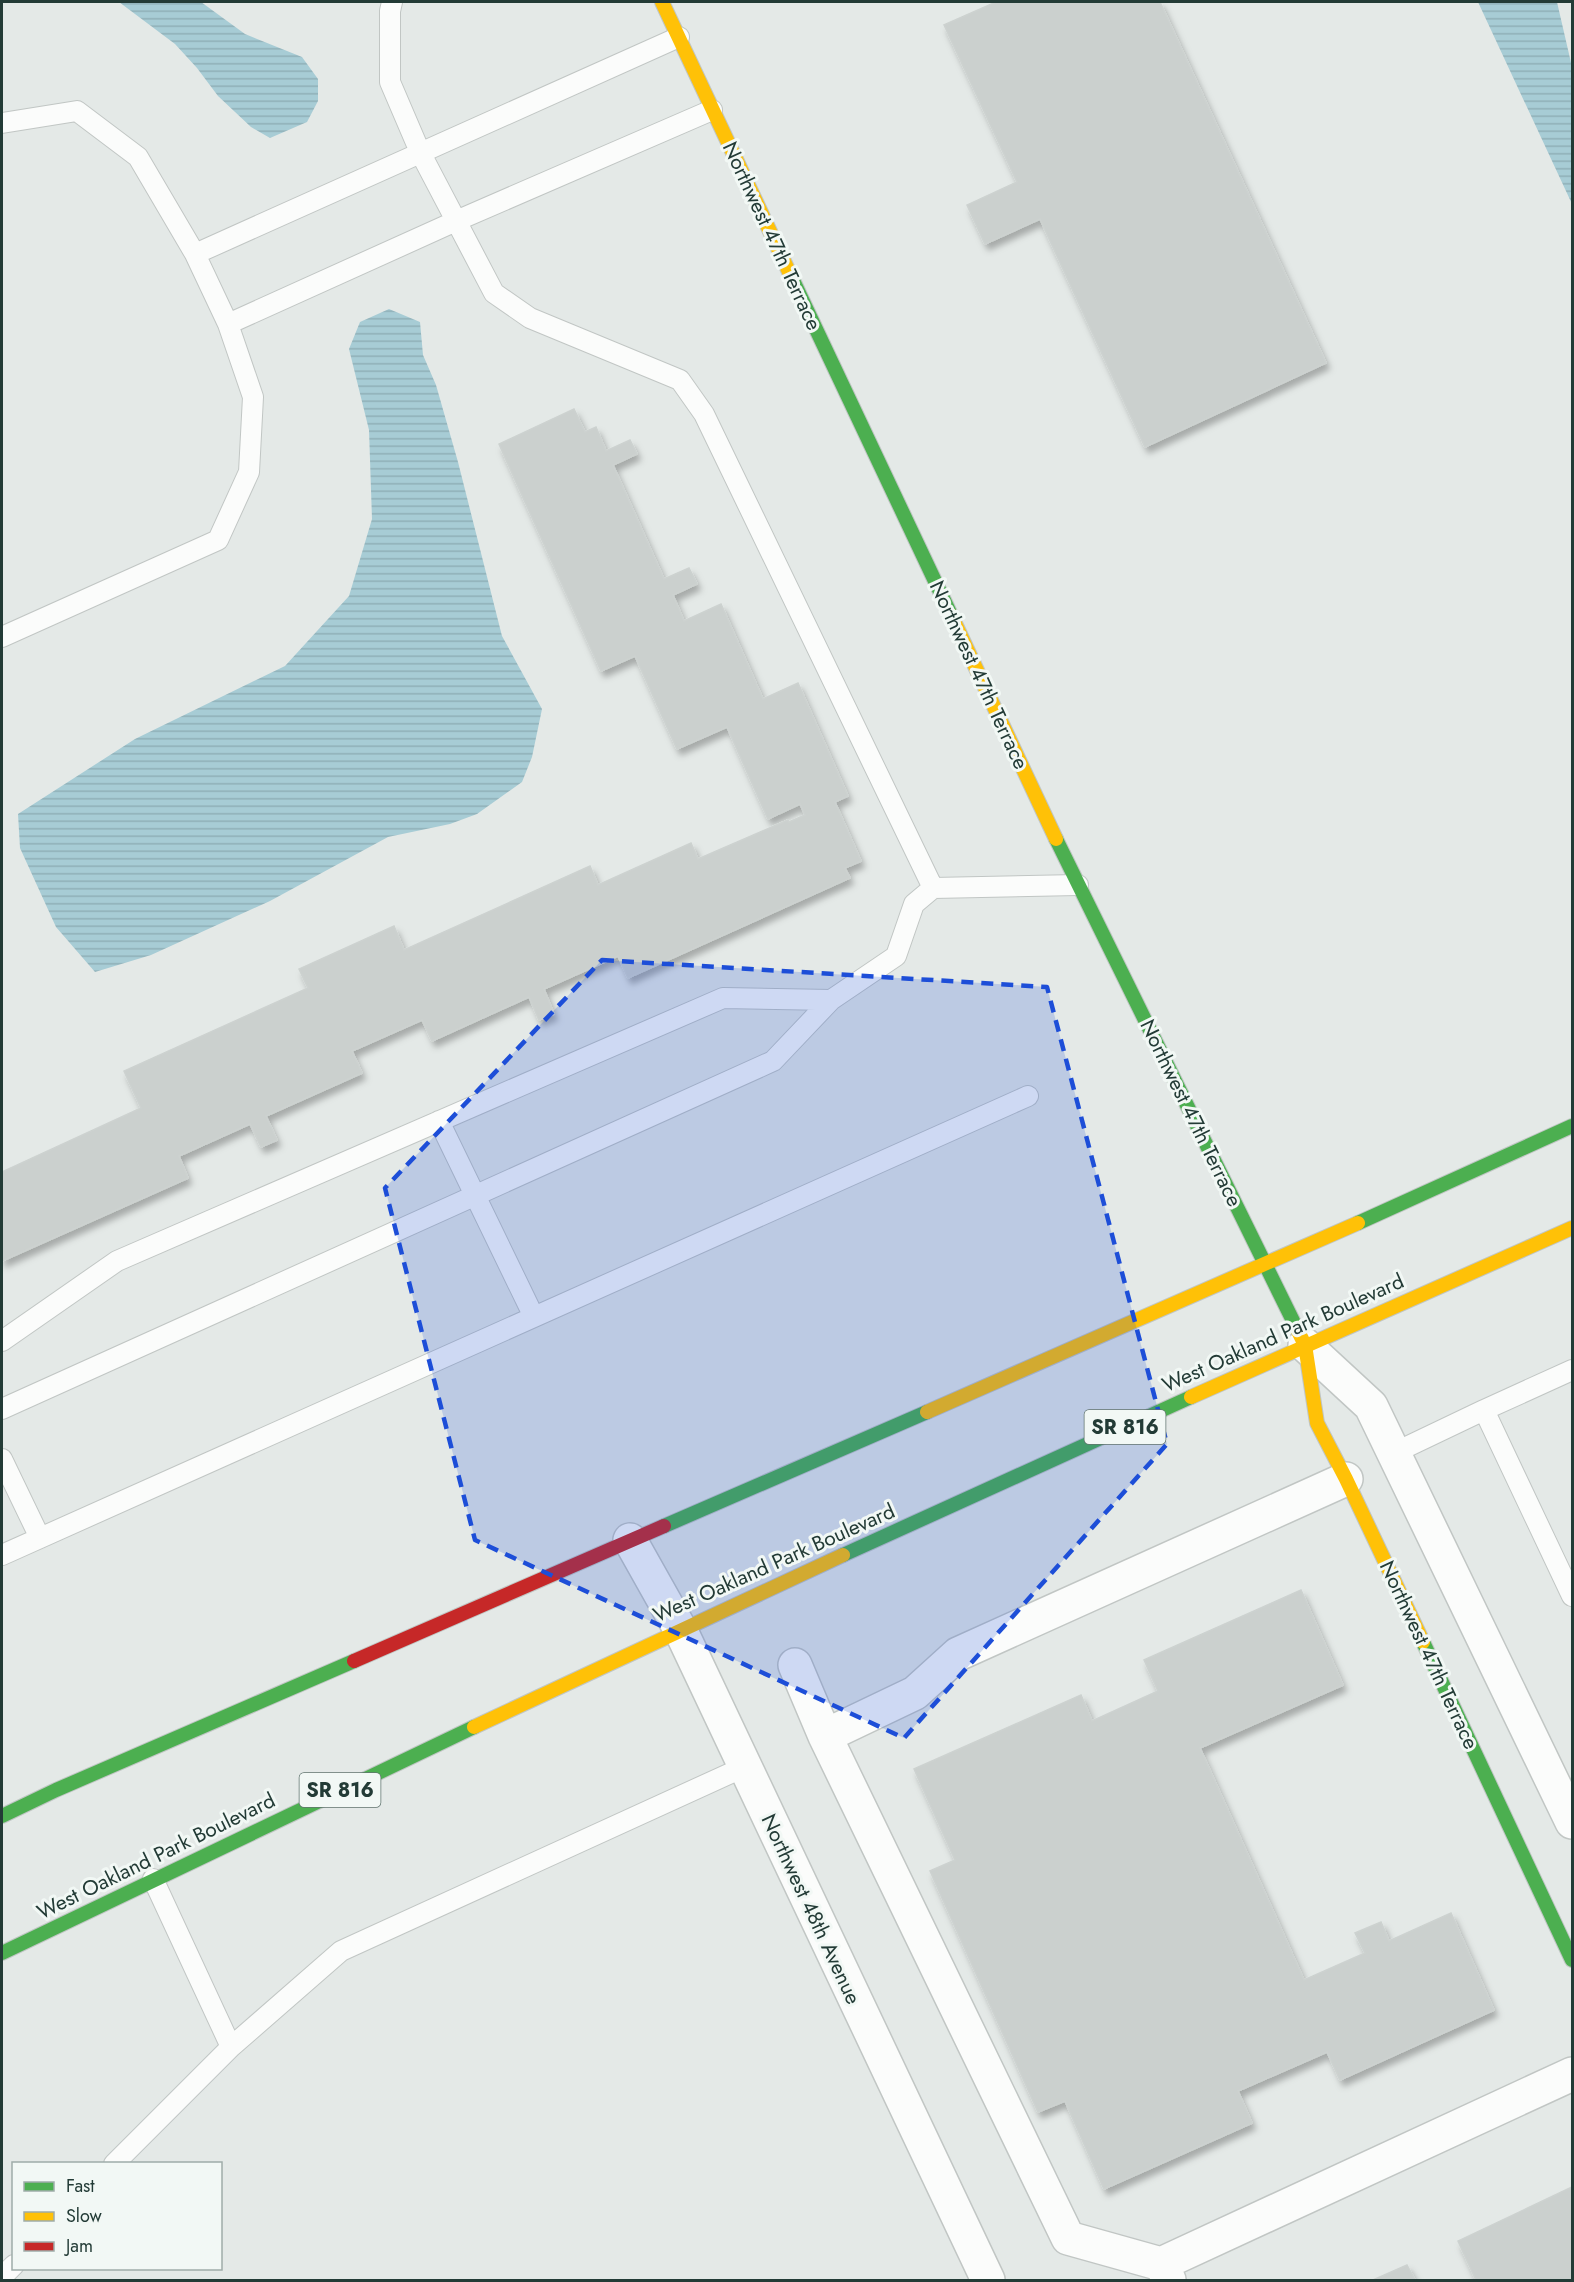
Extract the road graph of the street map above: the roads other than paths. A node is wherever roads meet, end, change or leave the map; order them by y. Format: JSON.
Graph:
{"nodes":[{"id":1,"x":392,"y":2,"type":"edge"},
{"id":2,"x":662,"y":2,"type":"edge"},
{"id":3,"x":678,"y":37,"type":"junction"},
{"id":4,"x":712,"y":110,"type":"junction"},
{"id":5,"x":2,"y":123,"type":"edge"},
{"id":6,"x":420,"y":152,"type":"junction"},
{"id":7,"x":456,"y":221,"type":"junction"},
{"id":8,"x":195,"y":254,"type":"junction"},
{"id":9,"x":228,"y":324,"type":"junction"},
{"id":10,"x":2,"y":637,"type":"edge"},
{"id":11,"x":1078,"y":885,"type":"junction"},
{"id":12,"x":933,"y":888,"type":"junction"},
{"id":13,"x":831,"y":1000,"type":"junction"},
{"id":14,"x":1028,"y":1096,"type":"dead end"},
{"id":15,"x":439,"y":1121,"type":"junction"},
{"id":16,"x":1572,"y":1126,"type":"edge"},
{"id":17,"x":475,"y":1195,"type":"junction"},
{"id":18,"x":1572,"y":1228,"type":"edge"},
{"id":19,"x":1267,"y":1264,"type":"junction"},
{"id":20,"x":534,"y":1317,"type":"junction"},
{"id":21,"x":2,"y":1341,"type":"edge"},
{"id":22,"x":1305,"y":1345,"type":"junction"},
{"id":23,"x":1572,"y":1370,"type":"edge"},
{"id":24,"x":2,"y":1409,"type":"edge"},
{"id":25,"x":1484,"y":1410,"type":"junction"},
{"id":26,"x":1394,"y":1453,"type":"junction"},
{"id":27,"x":2,"y":1459,"type":"edge"},
{"id":28,"x":1346,"y":1479,"type":"junction"},
{"id":29,"x":40,"y":1538,"type":"junction"},
{"id":30,"x":630,"y":1540,"type":"junction"},
{"id":31,"x":2,"y":1555,"type":"edge"},
{"id":32,"x":1572,"y":1596,"type":"edge"},
{"id":33,"x":680,"y":1629,"type":"junction"},
{"id":34,"x":795,"y":1665,"type":"dead end"},
{"id":35,"x":825,"y":1736,"type":"junction"},
{"id":36,"x":744,"y":1767,"type":"junction"},
{"id":37,"x":2,"y":1816,"type":"edge"},
{"id":38,"x":1572,"y":1822,"type":"edge"},
{"id":39,"x":153,"y":1880,"type":"junction"},
{"id":40,"x":2,"y":1953,"type":"edge"},
{"id":41,"x":1572,"y":1960,"type":"edge"},
{"id":42,"x":231,"y":2047,"type":"junction"},
{"id":43,"x":1572,"y":2074,"type":"edge"},
{"id":44,"x":115,"y":2162,"type":"edge"},
{"id":45,"x":1165,"y":2272,"type":"edge"},
{"id":46,"x":988,"y":2280,"type":"edge"}],
"edges":[{"from":1,"to":6,"type":"lane"},
{"from":2,"to":3,"type":"main road","name":"Northwest 47th Terrace"},
{"from":3,"to":4,"type":"main road","name":"Northwest 47th Terrace"},
{"from":3,"to":6,"type":"lane"},
{"from":4,"to":7,"type":"lane"},
{"from":4,"to":11,"type":"main road","name":"Northwest 47th Terrace"},
{"from":5,"to":8,"type":"lane"},
{"from":6,"to":7,"type":"lane"},
{"from":6,"to":8,"type":"lane"},
{"from":7,"to":9,"type":"lane"},
{"from":7,"to":12,"type":"lane"},
{"from":8,"to":9,"type":"lane"},
{"from":9,"to":10,"type":"lane"},
{"from":11,"to":12,"type":"lane"},
{"from":11,"to":19,"type":"main road","name":"Northwest 47th Terrace"},
{"from":12,"to":13,"type":"lane"},
{"from":13,"to":15,"type":"lane"},
{"from":13,"to":17,"type":"lane"},
{"from":14,"to":20,"type":"lane"},
{"from":15,"to":17,"type":"lane"},
{"from":15,"to":21,"type":"lane"},
{"from":16,"to":19,"type":"main road"},
{"from":17,"to":20,"type":"lane"},
{"from":17,"to":24,"type":"lane"},
{"from":18,"to":22,"type":"main road","name":"West Oakland Park Boulevard","number":"SR 816"},
{"from":19,"to":22,"type":"main road","name":"Northwest 47th Terrace"},
{"from":19,"to":30,"type":"main road"},
{"from":20,"to":29,"type":"lane"},
{"from":22,"to":26,"type":"street","name":"Northwest 47th Terrace"},
{"from":22,"to":28,"type":"main road","name":"Northwest 47th Terrace"},
{"from":22,"to":33,"type":"main road","name":"West Oakland Park Boulevard","number":"SR 816"},
{"from":23,"to":25,"type":"lane"},
{"from":25,"to":26,"type":"lane"},
{"from":25,"to":32,"type":"lane"},
{"from":26,"to":38,"type":"street","name":"Northwest 47th Terrace"},
{"from":27,"to":29,"type":"lane"},
{"from":28,"to":35,"type":"street"},
{"from":28,"to":41,"type":"main road","name":"Northwest 47th Terrace"},
{"from":29,"to":31,"type":"lane"},
{"from":30,"to":33,"type":"street","name":"Northwest 48th Avenue"},
{"from":30,"to":37,"type":"main road"},
{"from":33,"to":36,"type":"street","name":"Northwest 48th Avenue"},
{"from":33,"to":39,"type":"main road","name":"West Oakland Park Boulevard","number":"SR 816"},
{"from":34,"to":35,"type":"street"},
{"from":35,"to":45,"type":"street"},
{"from":36,"to":42,"type":"lane"},
{"from":36,"to":46,"type":"street","name":"Northwest 48th Avenue"},
{"from":39,"to":40,"type":"main road","name":"West Oakland Park Boulevard","number":"SR 816"},
{"from":39,"to":42,"type":"lane"},
{"from":42,"to":44,"type":"lane"},
{"from":43,"to":45,"type":"street"}]}
